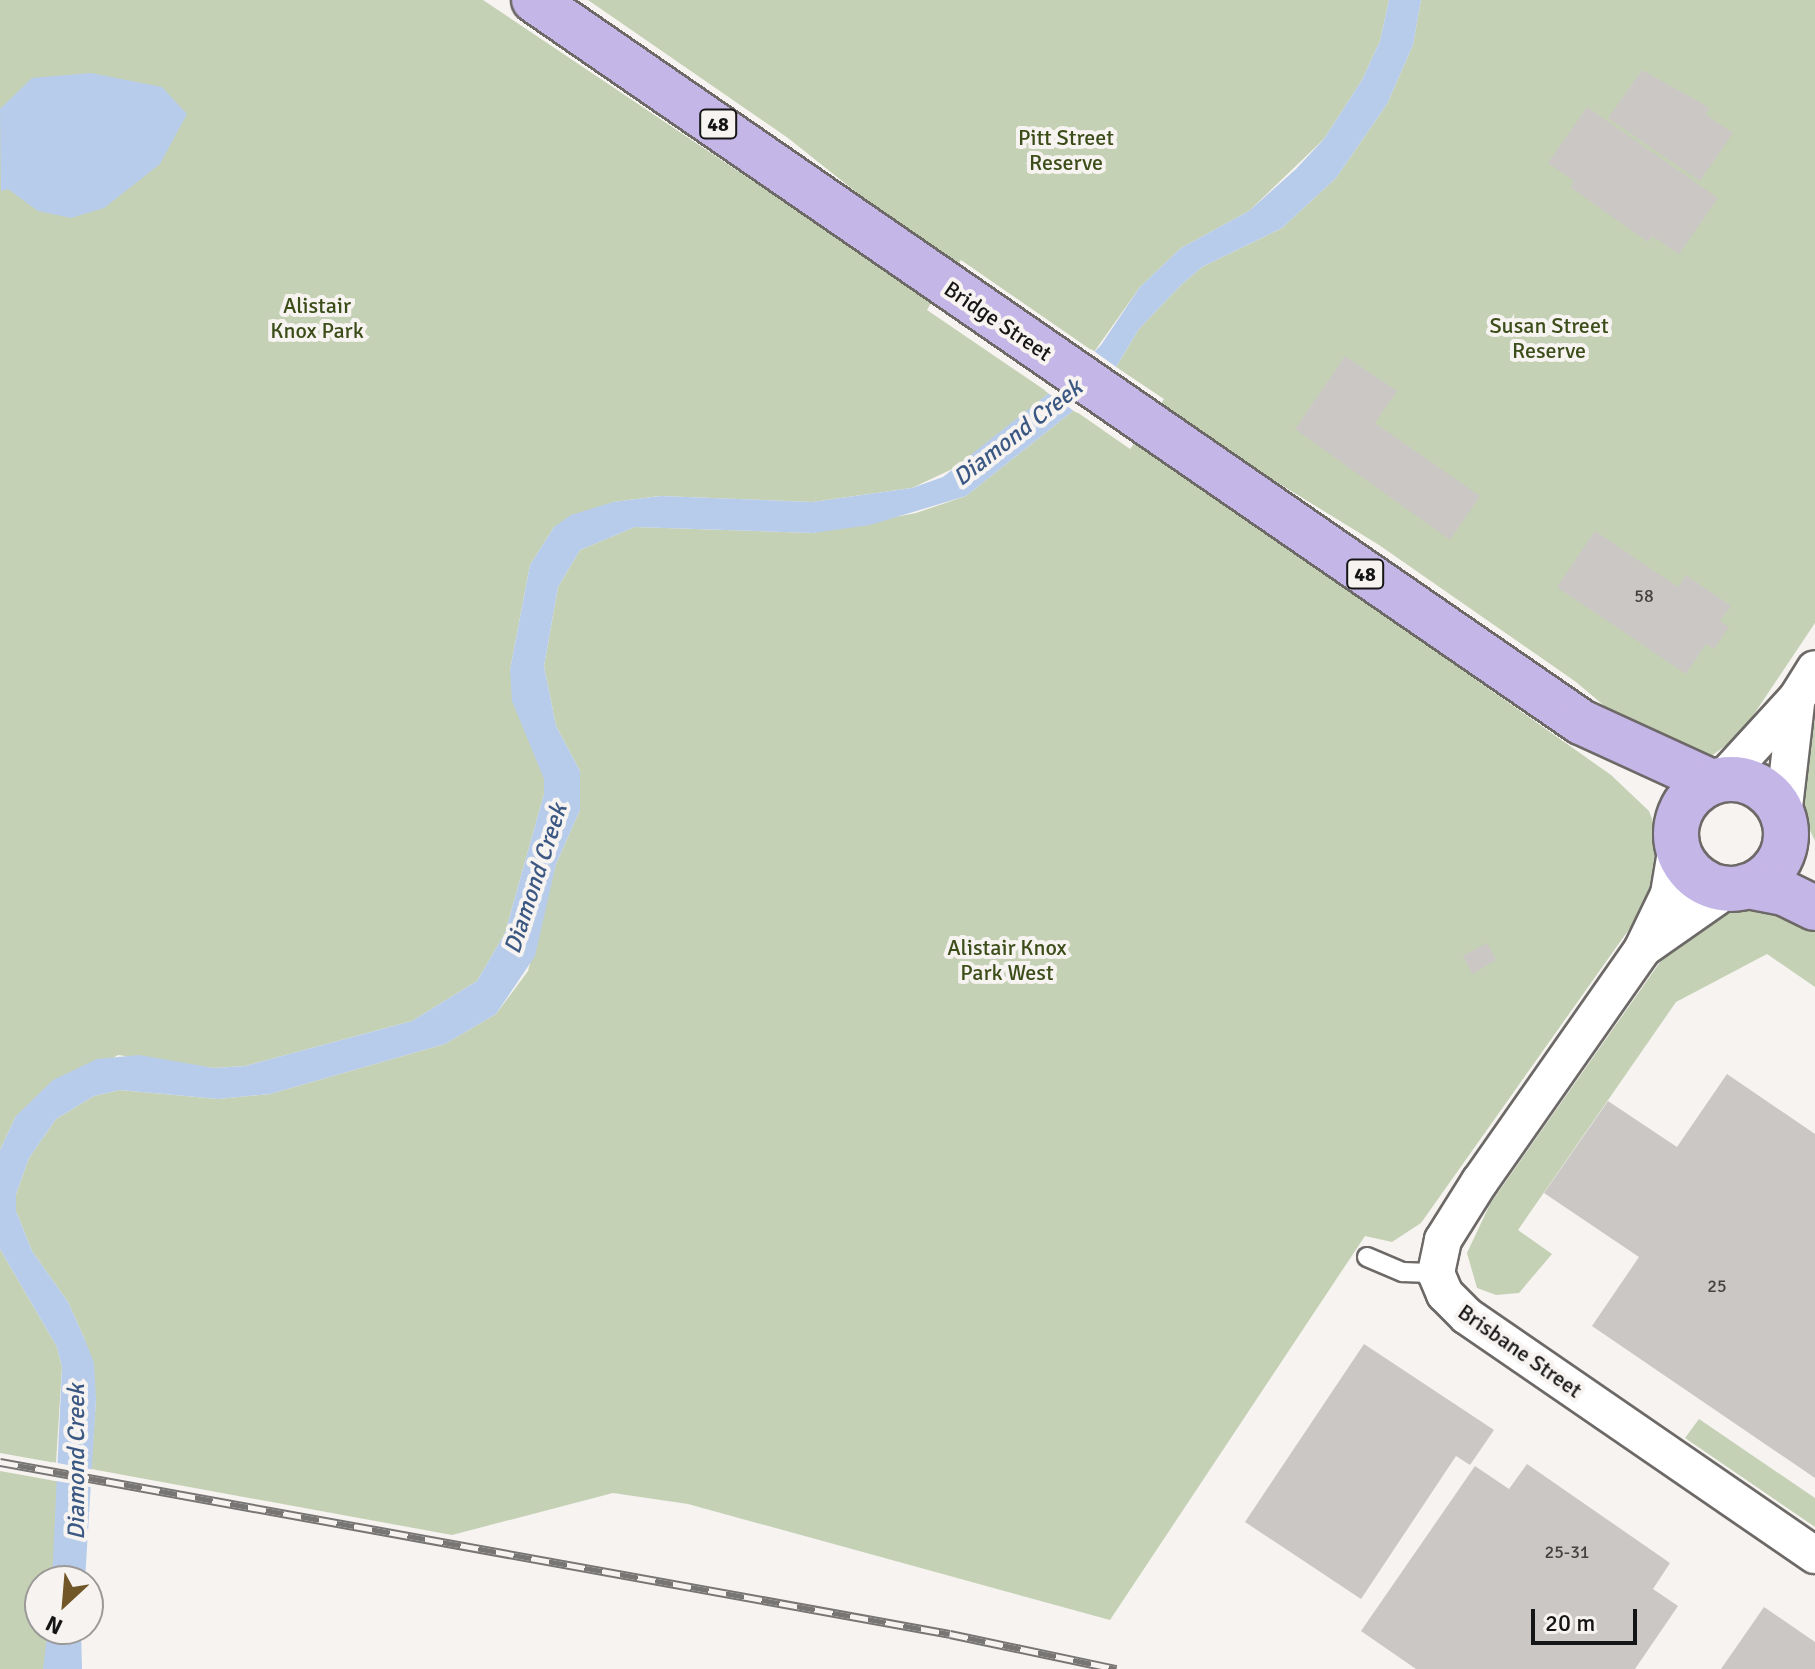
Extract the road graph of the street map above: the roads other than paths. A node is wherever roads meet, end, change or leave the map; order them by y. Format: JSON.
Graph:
{"nodes":[{"id":1,"x":534,"y":0,"type":"edge"},
{"id":2,"x":1806,"y":684,"type":"edge"},
{"id":3,"x":1581,"y":722,"type":"junction"},
{"id":4,"x":1718,"y":780,"type":"junction"},
{"id":5,"x":1795,"y":834,"type":"edge"},
{"id":6,"x":1676,"y":839,"type":"junction"},
{"id":7,"x":1738,"y":888,"type":"junction"},
{"id":8,"x":1815,"y":908,"type":"edge"},
{"id":9,"x":1642,"y":950,"type":"junction"},
{"id":10,"x":1367,"y":1257,"type":"dead end"},
{"id":11,"x":1436,"y":1273,"type":"junction"},
{"id":12,"x":1815,"y":1555,"type":"edge"}],
"edges":[{"from":1,"to":3,"type":"main road","name":"Bridge Street","number":"48"},
{"from":2,"to":4,"type":"street"},
{"from":2,"to":5,"type":"street"},
{"from":3,"to":4,"type":"main road","name":"Bridge Street","number":"48"},
{"from":3,"to":6,"type":"main road","name":"Bridge Street","number":"48"},
{"from":4,"to":5,"type":"main road","number":"48"},
{"from":4,"to":6,"type":"main road"},
{"from":5,"to":7,"type":"main road"},
{"from":6,"to":7,"type":"main road","number":"48"},
{"from":6,"to":9,"type":"street"},
{"from":7,"to":8,"type":"main road","number":"48"},
{"from":7,"to":9,"type":"street"},
{"from":9,"to":11,"type":"street"},
{"from":10,"to":11,"type":"lane"},
{"from":11,"to":12,"type":"street","name":"Brisbane Street"}]}
